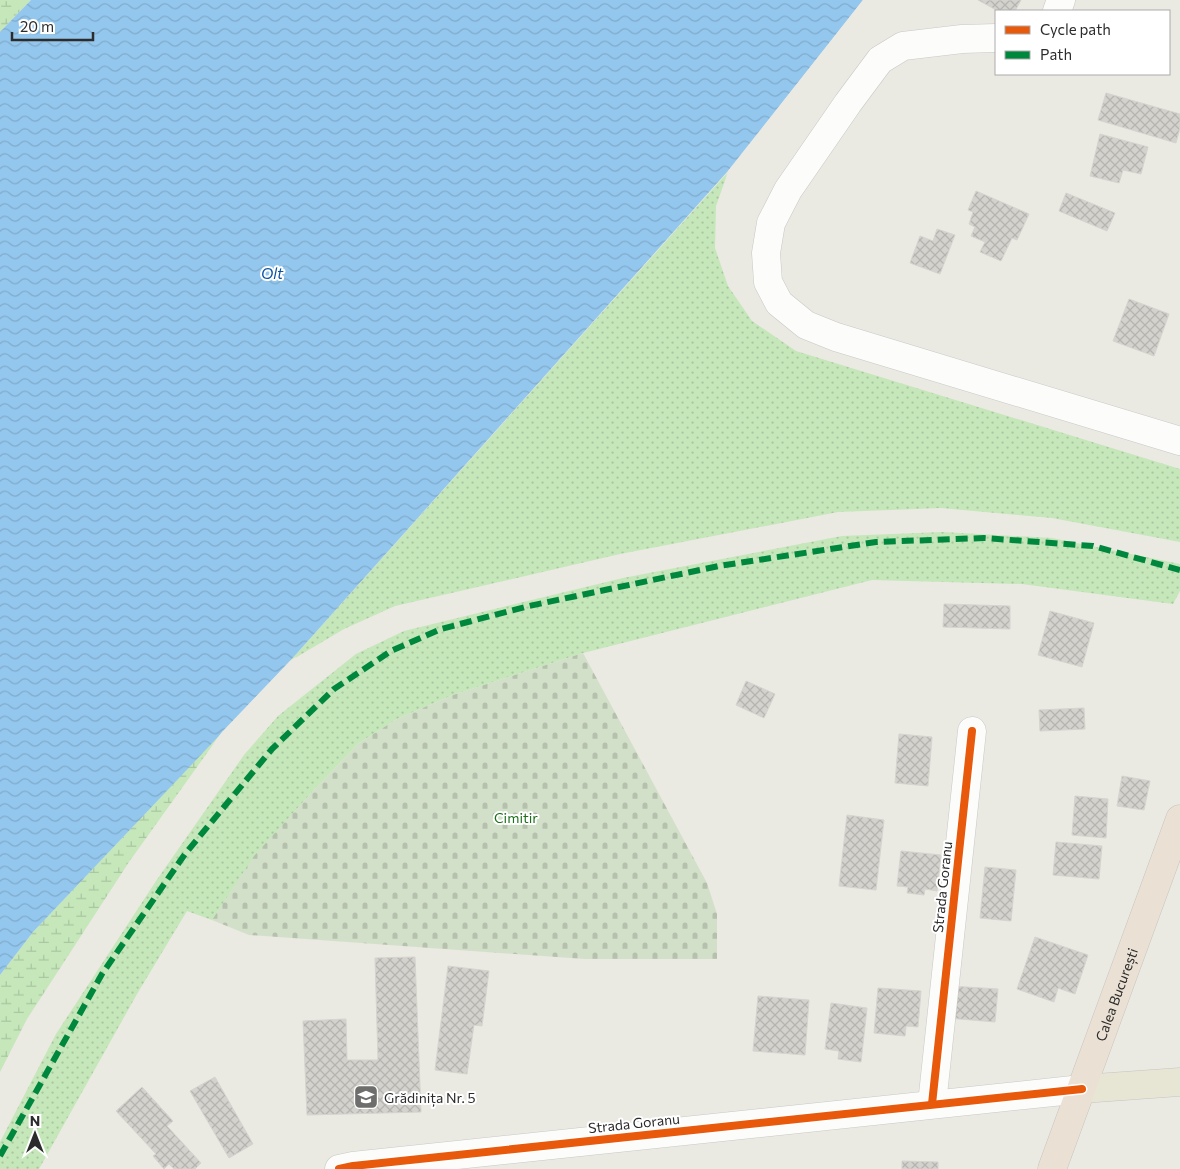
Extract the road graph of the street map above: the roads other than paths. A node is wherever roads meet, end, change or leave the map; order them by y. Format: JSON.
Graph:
{"nodes":[{"id":1,"x":995,"y":38,"type":"edge"},
{"id":2,"x":1180,"y":441,"type":"edge"},
{"id":3,"x":972,"y":731,"type":"dead end"},
{"id":4,"x":1180,"y":819,"type":"edge"},
{"id":5,"x":1180,"y":1082,"type":"edge"},
{"id":6,"x":1082,"y":1089,"type":"junction"},
{"id":7,"x":932,"y":1104,"type":"junction"},
{"id":8,"x":339,"y":1169,"type":"edge"},
{"id":9,"x":1052,"y":1169,"type":"edge"}],
"edges":[{"from":1,"to":2,"type":"street"},
{"from":3,"to":7,"type":"street","name":"Strada Goranu"},
{"from":4,"to":6,"type":"highway","name":"Calea București"},
{"from":5,"to":6,"type":"main road"},
{"from":6,"to":7,"type":"street","name":"Strada Goranu"},
{"from":6,"to":9,"type":"highway","name":"Calea București"},
{"from":7,"to":8,"type":"street","name":"Strada Goranu"}]}
